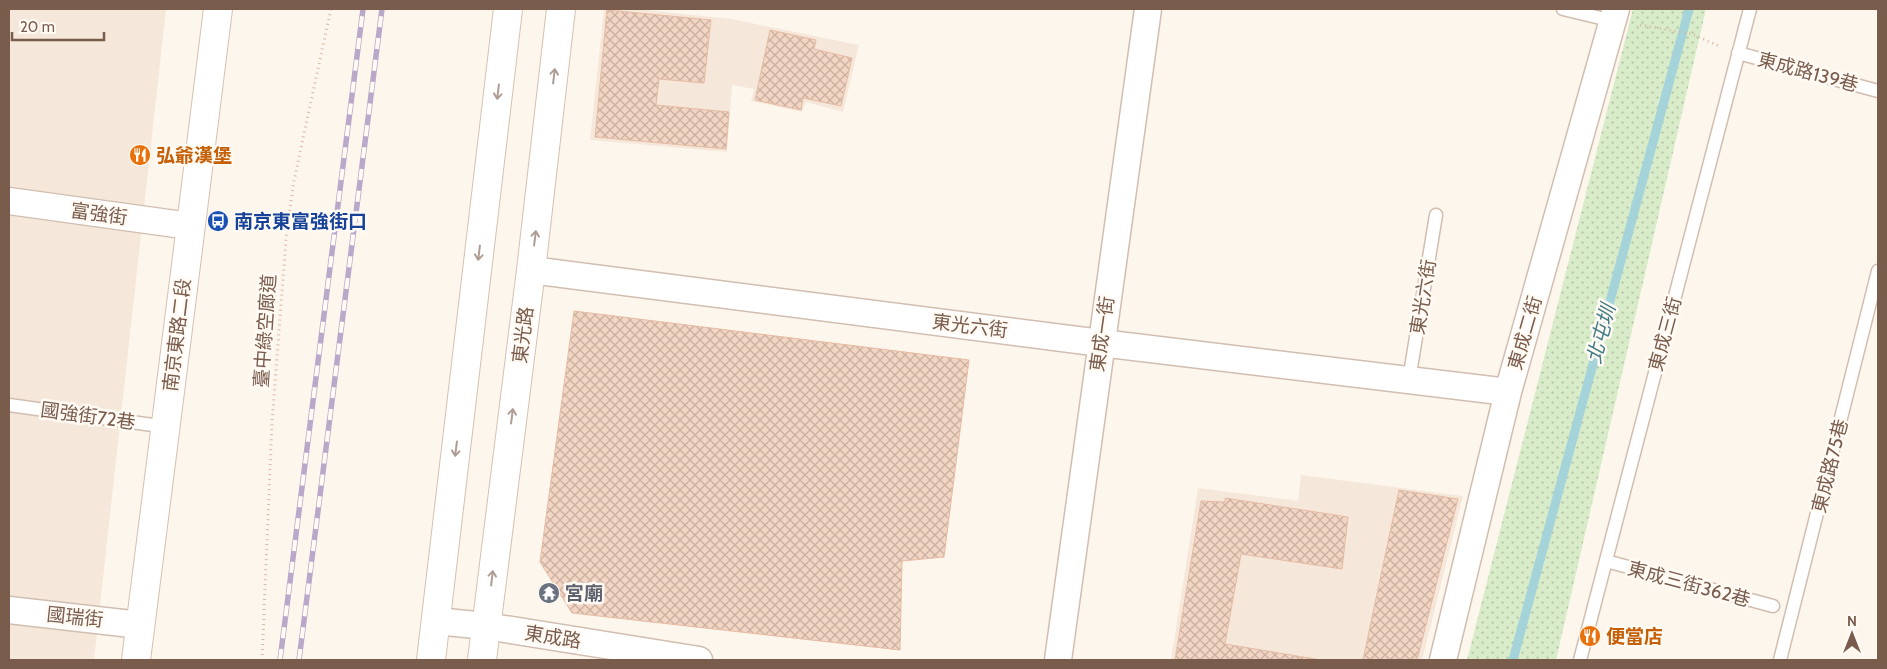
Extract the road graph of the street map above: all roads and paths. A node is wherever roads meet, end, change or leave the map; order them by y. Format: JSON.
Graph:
{"nodes":[{"id":1,"x":218,"y":9,"type":"edge"},
{"id":2,"x":332,"y":9,"type":"edge"},
{"id":3,"x":508,"y":9,"type":"edge"},
{"id":4,"x":561,"y":9,"type":"edge"},
{"id":5,"x":1148,"y":9,"type":"edge"},
{"id":6,"x":1563,"y":9,"type":"edge"},
{"id":7,"x":1750,"y":9,"type":"edge"},
{"id":8,"x":1615,"y":15,"type":"edge"},
{"id":9,"x":1651,"y":27,"type":"dead end"},
{"id":10,"x":1738,"y":53,"type":"junction"},
{"id":11,"x":1878,"y":91,"type":"edge"},
{"id":12,"x":9,"y":201,"type":"edge"},
{"id":13,"x":1436,"y":215,"type":"dead end"},
{"id":14,"x":190,"y":226,"type":"junction"},
{"id":15,"x":531,"y":270,"type":"junction"},
{"id":16,"x":1878,"y":271,"type":"edge"},
{"id":17,"x":1101,"y":343,"type":"junction"},
{"id":18,"x":1409,"y":380,"type":"junction"},
{"id":19,"x":1508,"y":392,"type":"junction"},
{"id":20,"x":9,"y":406,"type":"edge"},
{"id":21,"x":167,"y":427,"type":"junction"},
{"id":22,"x":1606,"y":561,"type":"junction"},
{"id":23,"x":1773,"y":606,"type":"dead end"},
{"id":24,"x":9,"y":610,"type":"edge"},
{"id":25,"x":436,"y":621,"type":"junction"},
{"id":26,"x":140,"y":624,"type":"junction"},
{"id":27,"x":486,"y":626,"type":"junction"},
{"id":28,"x":136,"y":660,"type":"edge"},
{"id":29,"x":262,"y":660,"type":"edge"},
{"id":30,"x":431,"y":660,"type":"edge"},
{"id":31,"x":482,"y":660,"type":"edge"},
{"id":32,"x":699,"y":660,"type":"edge"},
{"id":33,"x":1058,"y":660,"type":"edge"},
{"id":34,"x":1443,"y":660,"type":"edge"},
{"id":35,"x":1580,"y":660,"type":"edge"},
{"id":36,"x":1780,"y":660,"type":"edge"}],
"edges":[{"from":1,"to":14,"type":"street","name":"南京東路二段"},
{"from":2,"to":29,"type":"path","name":"臺中綠空廊道"},
{"from":3,"to":25,"type":"street","one_way":true},
{"from":15,"to":4,"type":"street","name":"東光路","one_way":true},
{"from":5,"to":17,"type":"street","name":"東成一街"},
{"from":6,"to":8,"type":"lane"},
{"from":7,"to":10,"type":"lane","name":"東成三街"},
{"from":8,"to":19,"type":"street","name":"東成二街"},
{"from":9,"to":10,"type":"path"},
{"from":10,"to":11,"type":"lane","name":"東成路139巷"},
{"from":10,"to":22,"type":"lane","name":"東成三街"},
{"from":12,"to":14,"type":"street","name":"富強街"},
{"from":13,"to":18,"type":"lane","name":"東光六街"},
{"from":14,"to":21,"type":"street","name":"南京東路二段"},
{"from":15,"to":17,"type":"street","name":"東光六街"},
{"from":27,"to":15,"type":"street","name":"東光路","one_way":true},
{"from":16,"to":36,"type":"lane","name":"東成路75巷"},
{"from":17,"to":18,"type":"street","name":"東光六街"},
{"from":17,"to":33,"type":"street","name":"東成一街"},
{"from":18,"to":19,"type":"street","name":"東光六街"},
{"from":19,"to":34,"type":"street","name":"東成二街"},
{"from":20,"to":21,"type":"lane","name":"國強街72巷"},
{"from":21,"to":26,"type":"street","name":"南京東路二段"},
{"from":22,"to":23,"type":"lane","name":"東成三街362巷"},
{"from":22,"to":35,"type":"lane","name":"東成三街"},
{"from":24,"to":26,"type":"street","name":"國瑞街"},
{"from":25,"to":27,"type":"street","name":"東成路"},
{"from":25,"to":30,"type":"street"},
{"from":26,"to":28,"type":"street","name":"南京東路二段"},
{"from":27,"to":31,"type":"street","name":"東光路"},
{"from":27,"to":32,"type":"street","name":"東成路"}]}
